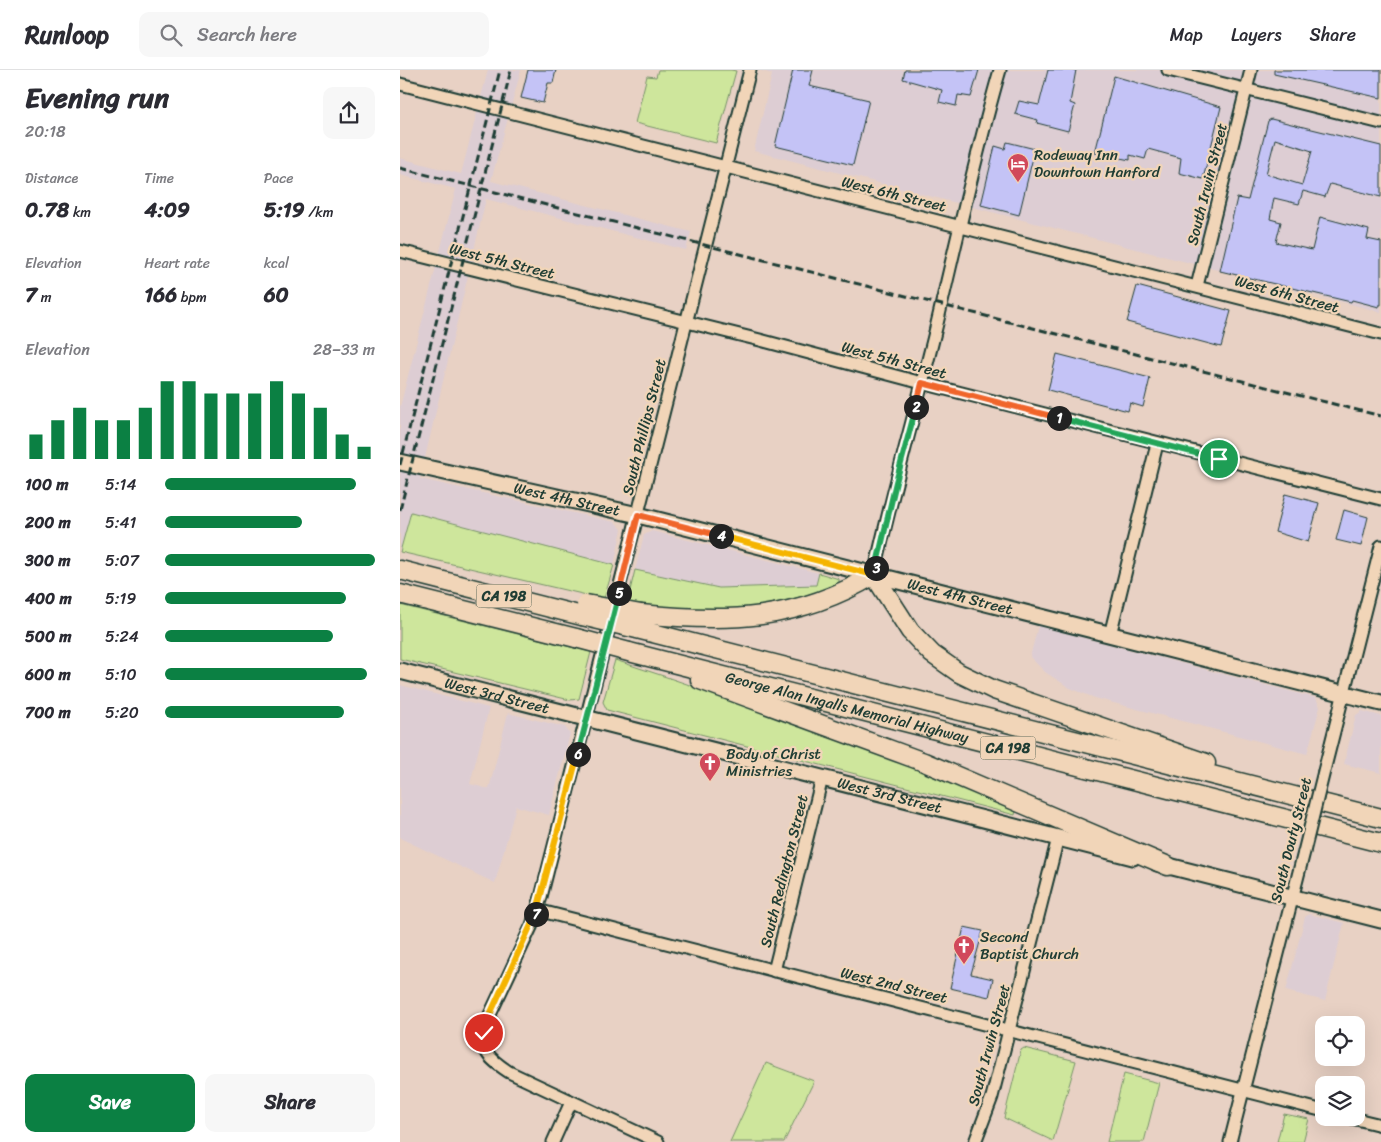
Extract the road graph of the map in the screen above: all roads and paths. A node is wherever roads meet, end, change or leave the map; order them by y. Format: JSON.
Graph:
{"nodes":[{"id":1,"x":750,"y":70,"type":"edge"},
{"id":2,"x":1000,"y":70,"type":"edge"},
{"id":3,"x":1168,"y":70,"type":"edge"},
{"id":4,"x":1251,"y":70,"type":"edge"},
{"id":5,"x":400,"y":84,"type":"edge"},
{"id":6,"x":1246,"y":90,"type":"junction"},
{"id":7,"x":1381,"y":123,"type":"edge"},
{"id":8,"x":726,"y":167,"type":"junction"},
{"id":9,"x":960,"y":226,"type":"junction"},
{"id":10,"x":400,"y":251,"type":"edge"},
{"id":11,"x":1197,"y":286,"type":"junction"},
{"id":12,"x":686,"y":322,"type":"junction"},
{"id":13,"x":1381,"y":334,"type":"edge"},
{"id":14,"x":922,"y":383,"type":"junction"},
{"id":15,"x":1157,"y":444,"type":"junction"},
{"id":16,"x":400,"y":462,"type":"edge"},
{"id":17,"x":1381,"y":499,"type":"edge"},
{"id":18,"x":638,"y":515,"type":"junction"},
{"id":19,"x":1381,"y":546,"type":"edge"},
{"id":20,"x":400,"y":570,"type":"edge"},
{"id":21,"x":874,"y":575,"type":"junction"},
{"id":22,"x":400,"y":594,"type":"edge"},
{"id":23,"x":639,"y":622,"type":"junction"},
{"id":24,"x":1110,"y":635,"type":"junction"},
{"id":25,"x":632,"y":652,"type":"junction"},
{"id":26,"x":400,"y":671,"type":"edge"},
{"id":27,"x":1344,"y":694,"type":"junction"},
{"id":28,"x":1381,"y":703,"type":"edge"},
{"id":29,"x":587,"y":719,"type":"junction"},
{"id":30,"x":822,"y":778,"type":"junction"},
{"id":31,"x":1273,"y":790,"type":"junction"},
{"id":32,"x":1381,"y":818,"type":"edge"},
{"id":33,"x":1058,"y":838,"type":"junction"},
{"id":34,"x":1381,"y":843,"type":"edge"},
{"id":35,"x":1168,"y":866,"type":"junction"},
{"id":36,"x":1293,"y":897,"type":"junction"},
{"id":37,"x":537,"y":910,"type":"junction"},
{"id":38,"x":1381,"y":920,"type":"edge"},
{"id":39,"x":774,"y":971,"type":"junction"},
{"id":40,"x":1009,"y":1030,"type":"junction"},
{"id":41,"x":1243,"y":1091,"type":"junction"},
{"id":42,"x":571,"y":1102,"type":"junction"},
{"id":43,"x":1315,"y":1109,"type":"edge"},
{"id":44,"x":1365,"y":1121,"type":"edge"},
{"id":45,"x":1381,"y":1125,"type":"edge"},
{"id":46,"x":553,"y":1142,"type":"edge"},
{"id":47,"x":658,"y":1142,"type":"edge"},
{"id":48,"x":975,"y":1142,"type":"edge"},
{"id":49,"x":1230,"y":1142,"type":"edge"}],
"edges":[{"from":1,"to":8,"type":"street","name":"South Phillips Street"},
{"from":2,"to":9,"type":"street"},
{"from":3,"to":6,"type":"street"},
{"from":4,"to":6,"type":"street","name":"South Irwin Street"},
{"from":5,"to":8,"type":"street","name":"West 6th Street"},
{"from":6,"to":7,"type":"street"},
{"from":6,"to":11,"type":"street","name":"South Irwin Street"},
{"from":8,"to":9,"type":"street","name":"West 6th Street"},
{"from":8,"to":12,"type":"street","name":"South Phillips Street"},
{"from":9,"to":11,"type":"street","name":"West 6th Street"},
{"from":9,"to":14,"type":"street"},
{"from":10,"to":12,"type":"street","name":"West 5th Street"},
{"from":11,"to":13,"type":"street","name":"West 6th Street"},
{"from":12,"to":14,"type":"street","name":"West 5th Street"},
{"from":12,"to":18,"type":"street","name":"South Phillips Street"},
{"from":14,"to":15,"type":"street","name":"West 5th Street"},
{"from":14,"to":21,"type":"street"},
{"from":15,"to":17,"type":"street","name":"West 5th Street"},
{"from":15,"to":24,"type":"street"},
{"from":16,"to":18,"type":"main road","name":"West 4th Street"},
{"from":18,"to":21,"type":"main road","name":"West 4th Street"},
{"from":18,"to":29,"type":"street","name":"South Phillips Street"},
{"from":19,"to":27,"type":"street","name":"South Douty Street"},
{"from":20,"to":23,"type":"highway","name":"George Alan Ingalls Memorial Highway","number":"CA 198","bridge":true},
{"from":21,"to":23,"type":"highway"},
{"from":21,"to":24,"type":"main road","name":"West 4th Street"},
{"from":21,"to":31,"type":"highway"},
{"from":22,"to":25,"type":"highway","name":"George Alan Ingalls Memorial Highway","number":"CA 198","bridge":true},
{"from":23,"to":31,"type":"highway","name":"George Alan Ingalls Memorial Highway","number":"CA 198"},
{"from":24,"to":27,"type":"main road","name":"West 4th Street"},
{"from":25,"to":34,"type":"highway","name":"George Alan Ingalls Memorial Highway","number":"CA 198"},
{"from":25,"to":35,"type":"highway"},
{"from":26,"to":29,"type":"main road","name":"West 3rd Street"},
{"from":27,"to":28,"type":"main road","name":"West 4th Street"},
{"from":27,"to":36,"type":"street","name":"South Douty Street","bridge":true},
{"from":29,"to":30,"type":"main road","name":"West 3rd Street"},
{"from":29,"to":37,"type":"street","name":"South Phillips Street"},
{"from":30,"to":33,"type":"main road","name":"West 3rd Street"},
{"from":30,"to":39,"type":"street","name":"South Redington Street"},
{"from":31,"to":32,"type":"highway","name":"George Alan Ingalls Memorial Highway","number":"CA 198"},
{"from":33,"to":35,"type":"main road","name":"West 3rd Street"},
{"from":33,"to":40,"type":"street","name":"South Irwin Street"},
{"from":35,"to":36,"type":"main road","name":"West 3rd Street"},
{"from":36,"to":38,"type":"main road","name":"West 3rd Street"},
{"from":36,"to":41,"type":"street","name":"South Douty Street"},
{"from":37,"to":39,"type":"street","name":"West 2nd Street"},
{"from":37,"to":42,"type":"street","name":"South Phillips Street"},
{"from":39,"to":40,"type":"street","name":"West 2nd Street"},
{"from":40,"to":41,"type":"street","name":"West 2nd Street"},
{"from":40,"to":48,"type":"street","name":"South Irwin Street"},
{"from":41,"to":43,"type":"street","name":"West 2nd Street"},
{"from":41,"to":49,"type":"street","name":"South Douty Street"},
{"from":42,"to":46,"type":"street"},
{"from":42,"to":47,"type":"street","name":"South Phillips Street"},
{"from":44,"to":45,"type":"street"}]}
